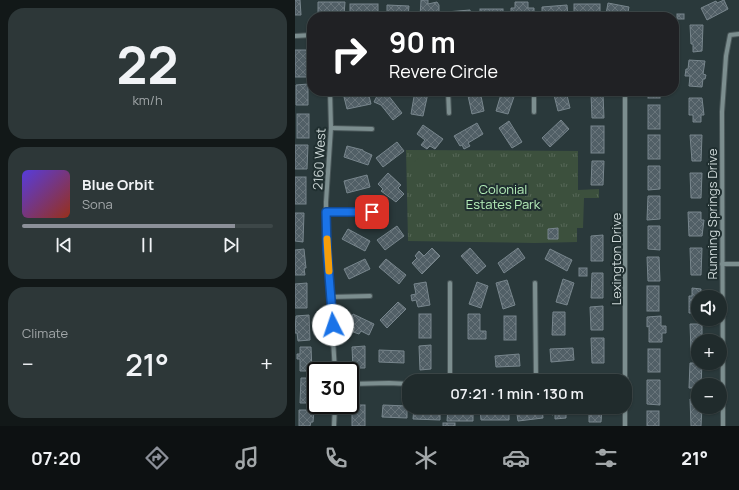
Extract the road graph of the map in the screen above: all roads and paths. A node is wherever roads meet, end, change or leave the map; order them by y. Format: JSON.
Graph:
{"nodes":[{"id":1,"x":739,"y":34,"type":"edge"},
{"id":2,"x":307,"y":35,"type":"edge"},
{"id":3,"x":295,"y":36,"type":"edge"},
{"id":4,"x":331,"y":96,"type":"edge"},
{"id":5,"x":449,"y":96,"type":"edge"},
{"id":6,"x":534,"y":96,"type":"edge"},
{"id":7,"x":625,"y":96,"type":"edge"},
{"id":8,"x":534,"y":112,"type":"dead end"},
{"id":9,"x":449,"y":113,"type":"dead end"},
{"id":10,"x":331,"y":128,"type":"junction"},
{"id":11,"x":372,"y":129,"type":"dead end"},
{"id":12,"x":326,"y":212,"type":"junction"},
{"id":13,"x":372,"y":212,"type":"dead end"},
{"id":14,"x":722,"y":264,"type":"junction"},
{"id":15,"x":739,"y":264,"type":"edge"},
{"id":16,"x":450,"y":283,"type":"dead end"},
{"id":17,"x":535,"y":283,"type":"dead end"},
{"id":18,"x":370,"y":296,"type":"dead end"},
{"id":19,"x":331,"y":297,"type":"junction"},
{"id":20,"x":335,"y":362,"type":"edge"},
{"id":21,"x":450,"y":374,"type":"edge"},
{"id":22,"x":535,"y":374,"type":"edge"},
{"id":23,"x":626,"y":374,"type":"edge"},
{"id":24,"x":359,"y":384,"type":"edge"},
{"id":25,"x":402,"y":384,"type":"edge"},
{"id":26,"x":335,"y":414,"type":"edge"},
{"id":27,"x":625,"y":414,"type":"edge"},
{"id":28,"x":334,"y":426,"type":"edge"},
{"id":29,"x":625,"y":426,"type":"edge"},
{"id":30,"x":723,"y":426,"type":"edge"}],
"edges":[{"from":1,"to":14,"type":"street","name":"Running Springs Drive"},
{"from":2,"to":3,"type":"street"},
{"from":4,"to":10,"type":"street","name":"2160 West"},
{"from":5,"to":9,"type":"street"},
{"from":6,"to":8,"type":"street"},
{"from":7,"to":23,"type":"street","name":"Lexington Drive"},
{"from":10,"to":11,"type":"street"},
{"from":10,"to":12,"type":"street","name":"2160 West"},
{"from":12,"to":13,"type":"street"},
{"from":12,"to":19,"type":"street","name":"2160 West"},
{"from":14,"to":15,"type":"street"},
{"from":14,"to":30,"type":"street","name":"Running Springs Drive"},
{"from":16,"to":21,"type":"street"},
{"from":17,"to":22,"type":"street"},
{"from":18,"to":19,"type":"street"},
{"from":19,"to":20,"type":"street","name":"2160 West"},
{"from":24,"to":25,"type":"street"},
{"from":26,"to":28,"type":"street"},
{"from":27,"to":29,"type":"street","name":"Lexington Drive"}]}
